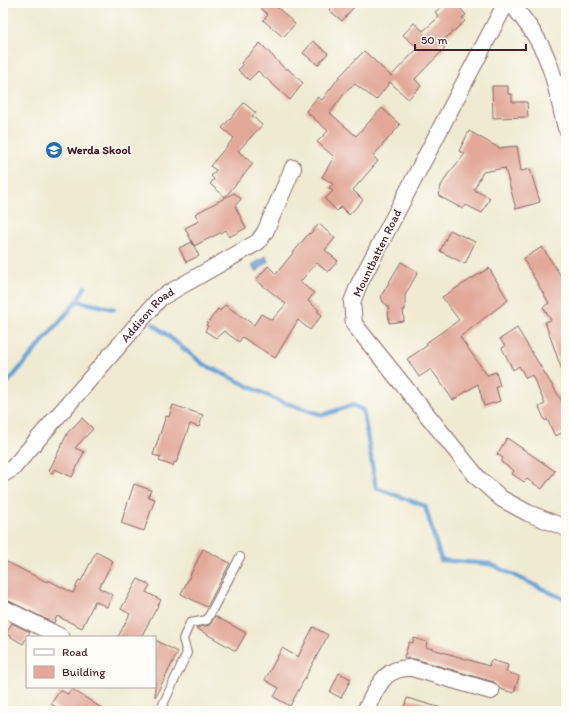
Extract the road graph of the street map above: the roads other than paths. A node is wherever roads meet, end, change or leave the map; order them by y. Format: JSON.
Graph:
{"nodes":[{"id":1,"x":506,"y":3,"type":"edge"},
{"id":2,"x":511,"y":3,"type":"edge"},
{"id":3,"x":566,"y":128,"type":"edge"},
{"id":4,"x":293,"y":168,"type":"dead end"},
{"id":5,"x":3,"y":474,"type":"edge"},
{"id":6,"x":566,"y":528,"type":"edge"},
{"id":7,"x":240,"y":557,"type":"dead end"},
{"id":8,"x":3,"y":608,"type":"edge"},
{"id":9,"x":59,"y":636,"type":"edge"},
{"id":10,"x":491,"y":691,"type":"dead end"},
{"id":11,"x":160,"y":711,"type":"edge"},
{"id":12,"x":365,"y":711,"type":"edge"}],
"edges":[{"from":1,"to":6,"type":"street","name":"Mountbatten Road"},
{"from":2,"to":3,"type":"street"},
{"from":4,"to":5,"type":"street","name":"Addison Road"},
{"from":7,"to":11,"type":"lane"},
{"from":8,"to":9,"type":"street"},
{"from":10,"to":12,"type":"street"}]}
